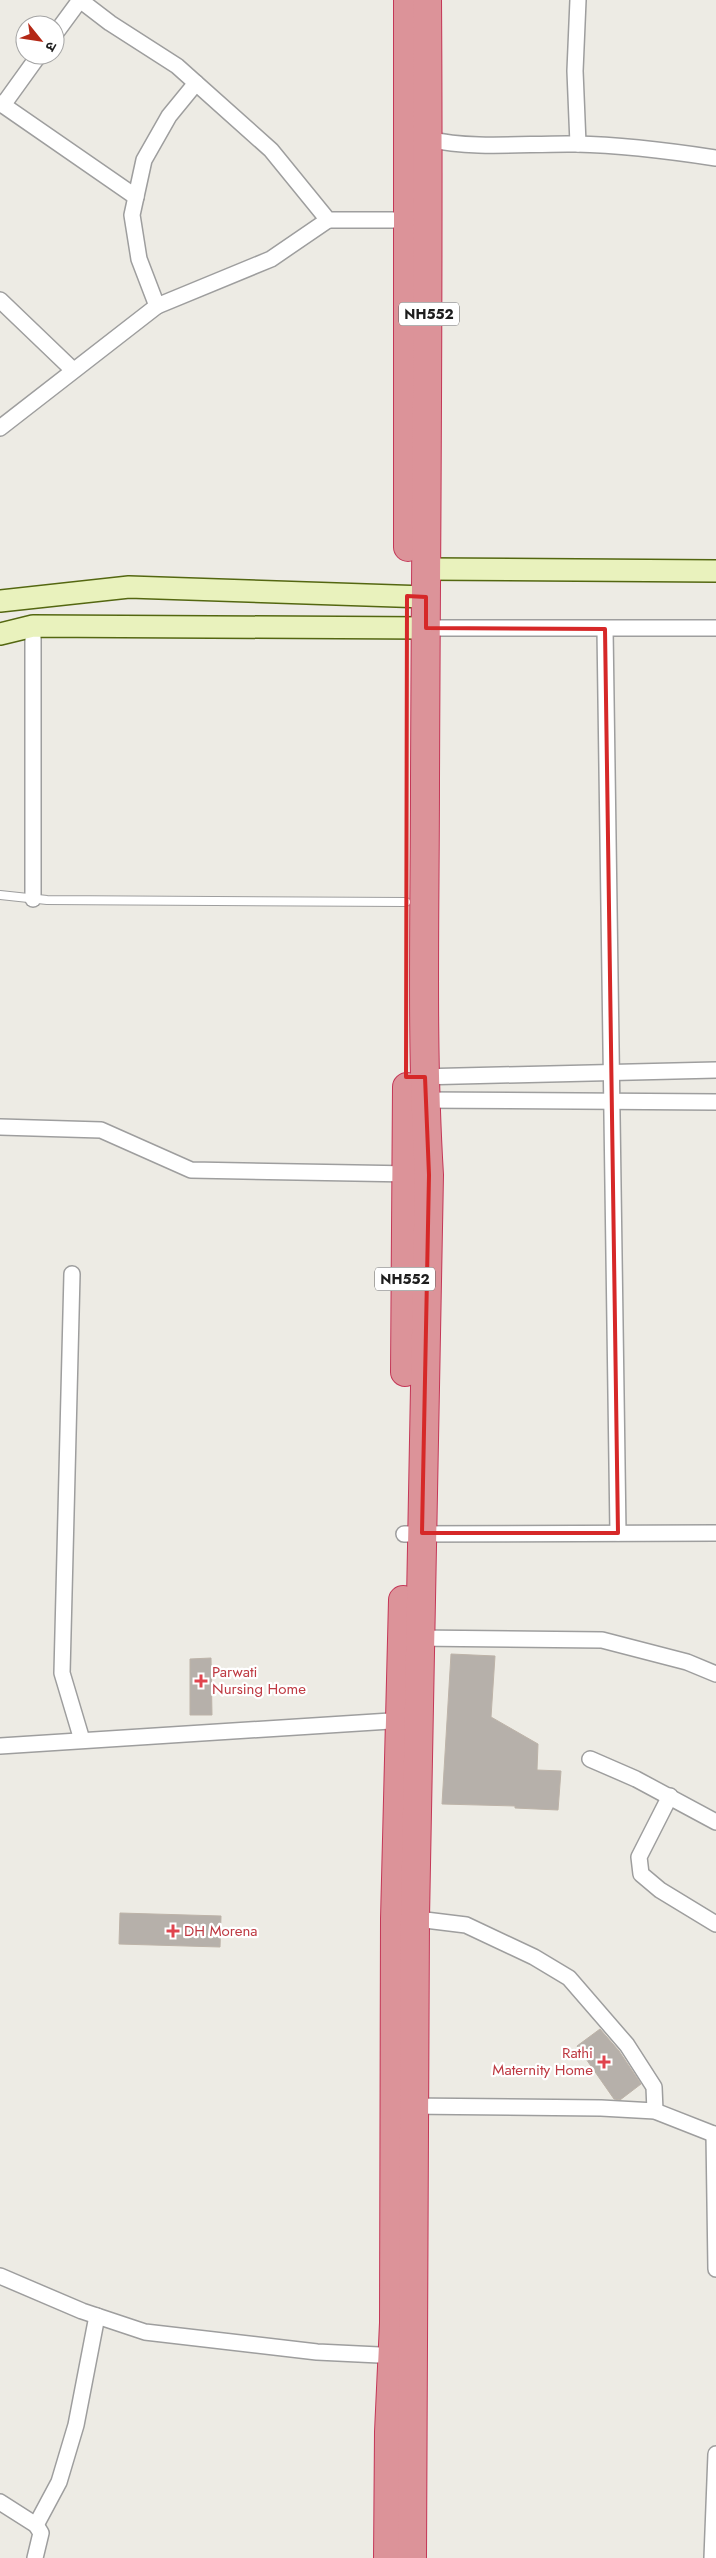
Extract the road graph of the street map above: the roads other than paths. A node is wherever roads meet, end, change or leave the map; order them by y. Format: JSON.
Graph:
{"nodes":[{"id":1,"x":80,"y":0,"type":"edge"},
{"id":2,"x":408,"y":0,"type":"edge"},
{"id":3,"x":427,"y":0,"type":"edge"},
{"id":4,"x":578,"y":0,"type":"edge"},
{"id":5,"x":65,"y":20,"type":"edge"},
{"id":6,"x":32,"y":65,"type":"edge"},
{"id":7,"x":196,"y":83,"type":"junction"},
{"id":8,"x":1,"y":104,"type":"edge"},
{"id":9,"x":428,"y":139,"type":"junction"},
{"id":10,"x":578,"y":144,"type":"junction"},
{"id":11,"x":716,"y":158,"type":"edge"},
{"id":12,"x":136,"y":197,"type":"junction"},
{"id":13,"x":328,"y":220,"type":"junction"},
{"id":14,"x":418,"y":220,"type":"junction"},
{"id":15,"x":0,"y":300,"type":"edge"},
{"id":16,"x":157,"y":306,"type":"junction"},
{"id":17,"x":73,"y":370,"type":"junction"},
{"id":18,"x":0,"y":428,"type":"edge"},
{"id":19,"x":426,"y":569,"type":"junction"},
{"id":20,"x":716,"y":571,"type":"edge"},
{"id":21,"x":417,"y":596,"type":"junction"},
{"id":22,"x":0,"y":601,"type":"edge"},
{"id":23,"x":33,"y":626,"type":"junction"},
{"id":24,"x":417,"y":628,"type":"junction"},
{"id":25,"x":716,"y":628,"type":"edge"},
{"id":26,"x":605,"y":629,"type":"junction"},
{"id":27,"x":0,"y":634,"type":"edge"},
{"id":28,"x":0,"y":895,"type":"edge"},
{"id":29,"x":33,"y":899,"type":"junction"},
{"id":30,"x":406,"y":902,"type":"junction"},
{"id":31,"x":716,"y":1070,"type":"edge"},
{"id":32,"x":612,"y":1074,"type":"junction"},
{"id":33,"x":416,"y":1088,"type":"junction"},
{"id":34,"x":612,"y":1101,"type":"junction"},
{"id":35,"x":716,"y":1102,"type":"edge"},
{"id":36,"x":0,"y":1127,"type":"edge"},
{"id":37,"x":417,"y":1174,"type":"junction"},
{"id":38,"x":72,"y":1274,"type":"dead end"},
{"id":39,"x":618,"y":1533,"type":"junction"},
{"id":40,"x":716,"y":1533,"type":"edge"},
{"id":41,"x":413,"y":1534,"type":"junction"},
{"id":42,"x":412,"y":1638,"type":"junction"},
{"id":43,"x":716,"y":1674,"type":"edge"},
{"id":44,"x":410,"y":1720,"type":"junction"},
{"id":45,"x":82,"y":1740,"type":"junction"},
{"id":46,"x":0,"y":1746,"type":"edge"},
{"id":47,"x":590,"y":1759,"type":"dead end"},
{"id":48,"x":670,"y":1796,"type":"junction"},
{"id":49,"x":716,"y":1822,"type":"edge"},
{"id":50,"x":405,"y":1918,"type":"junction"},
{"id":51,"x":716,"y":1924,"type":"edge"},
{"id":52,"x":404,"y":2106,"type":"junction"},
{"id":53,"x":655,"y":2111,"type":"junction"},
{"id":54,"x":715,"y":2134,"type":"edge"},
{"id":55,"x":716,"y":2268,"type":"edge"},
{"id":56,"x":0,"y":2276,"type":"edge"},
{"id":57,"x":98,"y":2316,"type":"junction"},
{"id":58,"x":403,"y":2355,"type":"junction"},
{"id":59,"x":716,"y":2454,"type":"edge"},
{"id":60,"x":0,"y":2502,"type":"edge"},
{"id":61,"x":36,"y":2525,"type":"junction"},
{"id":62,"x":35,"y":2558,"type":"edge"},
{"id":63,"x":388,"y":2558,"type":"edge"},
{"id":64,"x":412,"y":2558,"type":"edge"},
{"id":65,"x":712,"y":2558,"type":"edge"}],
"edges":[{"from":1,"to":5,"type":"street"},
{"from":1,"to":7,"type":"street"},
{"from":2,"to":14,"type":"highway","number":"NH552"},
{"from":3,"to":9,"type":"highway","number":"NH552"},
{"from":4,"to":10,"type":"street"},
{"from":6,"to":8,"type":"street"},
{"from":7,"to":12,"type":"street"},
{"from":7,"to":13,"type":"street"},
{"from":8,"to":12,"type":"street"},
{"from":9,"to":10,"type":"street"},
{"from":9,"to":14,"type":"highway","number":"NH552"},
{"from":10,"to":11,"type":"street"},
{"from":12,"to":16,"type":"street"},
{"from":13,"to":14,"type":"street"},
{"from":13,"to":16,"type":"street"},
{"from":14,"to":19,"type":"highway","number":"NH552"},
{"from":14,"to":21,"type":"highway","number":"NH552"},
{"from":15,"to":17,"type":"street"},
{"from":16,"to":17,"type":"street"},
{"from":17,"to":18,"type":"street"},
{"from":19,"to":20,"type":"street"},
{"from":19,"to":21,"type":"highway","number":"NH552"},
{"from":21,"to":22,"type":"street"},
{"from":21,"to":24,"type":"highway","number":"NH552"},
{"from":23,"to":24,"type":"street"},
{"from":23,"to":27,"type":"street"},
{"from":23,"to":29,"type":"street"},
{"from":24,"to":26,"type":"street"},
{"from":24,"to":30,"type":"highway","number":"NH552"},
{"from":24,"to":33,"type":"highway","number":"NH552"},
{"from":25,"to":26,"type":"street"},
{"from":26,"to":32,"type":"street"},
{"from":28,"to":29,"type":"lane"},
{"from":29,"to":30,"type":"lane"},
{"from":30,"to":33,"type":"highway","number":"NH552"},
{"from":31,"to":32,"type":"street"},
{"from":32,"to":33,"type":"street"},
{"from":32,"to":34,"type":"street"},
{"from":33,"to":34,"type":"street"},
{"from":33,"to":37,"type":"highway","number":"NH552"},
{"from":34,"to":35,"type":"street"},
{"from":34,"to":39,"type":"street"},
{"from":36,"to":37,"type":"street"},
{"from":37,"to":41,"type":"highway","number":"NH552"},
{"from":38,"to":45,"type":"street"},
{"from":39,"to":40,"type":"street"},
{"from":39,"to":41,"type":"street"},
{"from":41,"to":42,"type":"highway","number":"NH552"},
{"from":42,"to":43,"type":"street"},
{"from":42,"to":44,"type":"highway","number":"NH552"},
{"from":44,"to":45,"type":"street"},
{"from":44,"to":50,"type":"highway","number":"NH552"},
{"from":45,"to":46,"type":"street"},
{"from":47,"to":48,"type":"street"},
{"from":48,"to":49,"type":"street"},
{"from":48,"to":51,"type":"street"},
{"from":50,"to":52,"type":"highway","number":"NH552"},
{"from":50,"to":53,"type":"street"},
{"from":52,"to":53,"type":"street"},
{"from":52,"to":58,"type":"highway","number":"NH552"},
{"from":53,"to":54,"type":"street"},
{"from":54,"to":55,"type":"street"},
{"from":56,"to":57,"type":"street"},
{"from":57,"to":58,"type":"street"},
{"from":57,"to":61,"type":"street"},
{"from":58,"to":63,"type":"highway","number":"NH552"},
{"from":58,"to":64,"type":"highway","number":"NH552"},
{"from":59,"to":65,"type":"street"},
{"from":60,"to":61,"type":"street"},
{"from":61,"to":62,"type":"street"}]}
